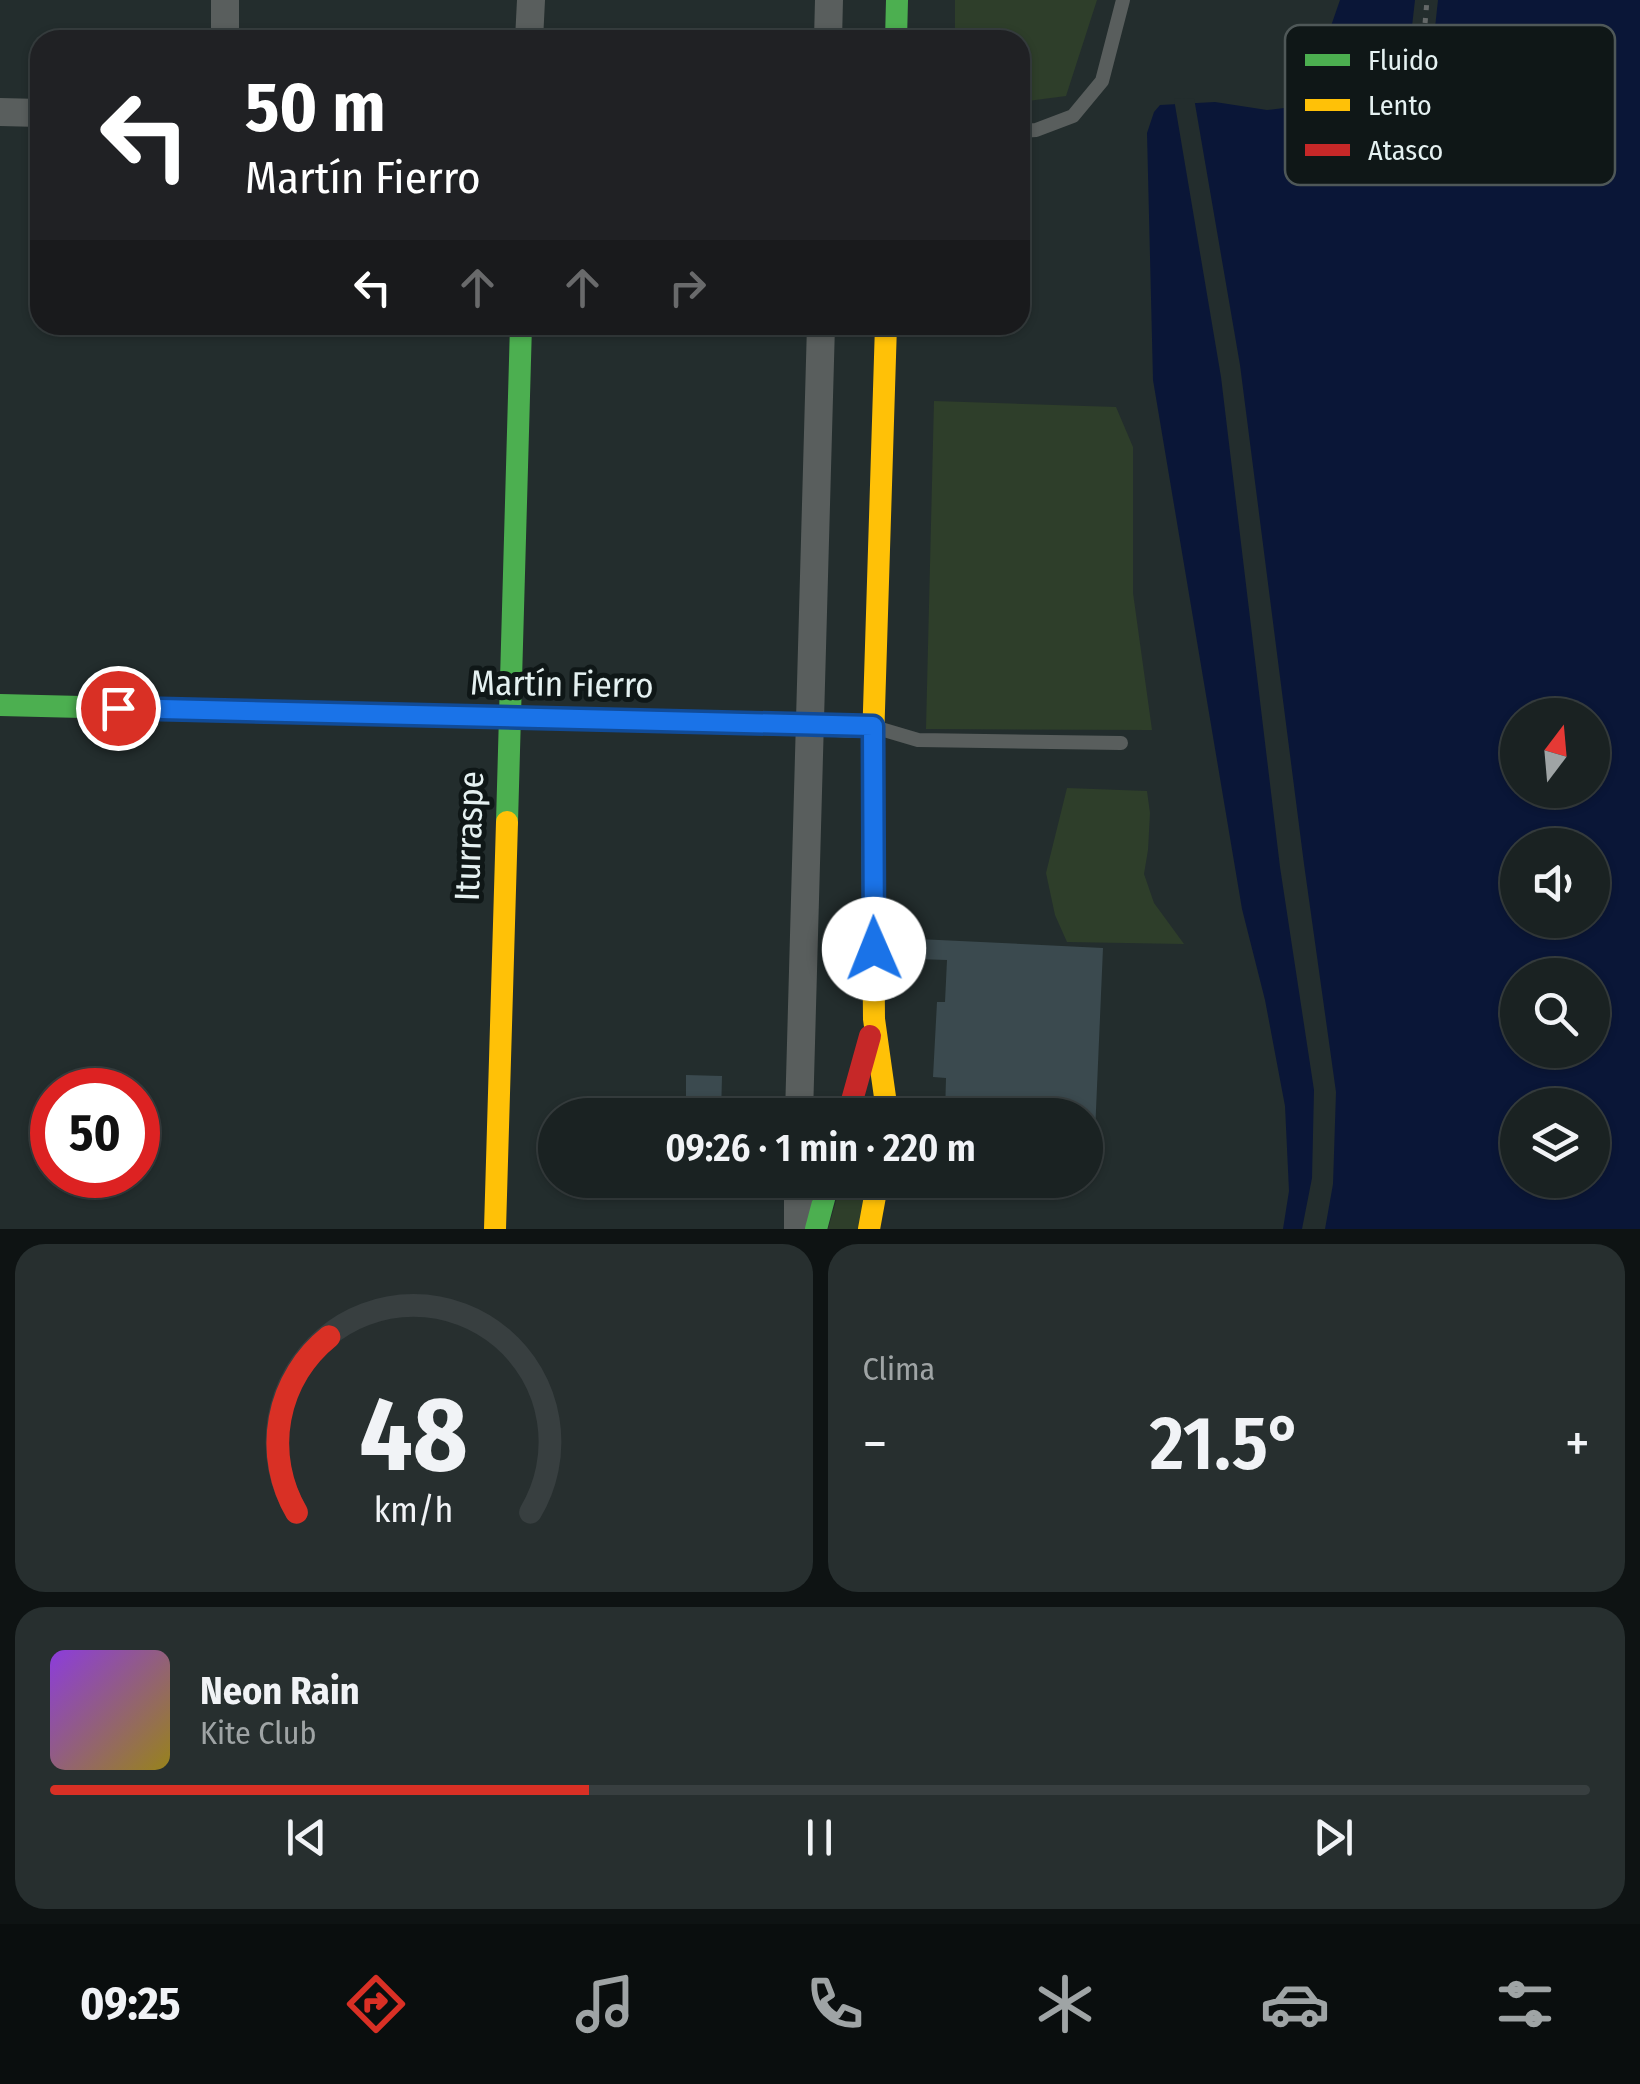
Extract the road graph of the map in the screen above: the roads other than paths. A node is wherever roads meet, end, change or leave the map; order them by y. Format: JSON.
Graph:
{"nodes":[{"id":1,"x":226,"y":0,"type":"edge"},
{"id":2,"x":530,"y":0,"type":"edge"},
{"id":3,"x":829,"y":0,"type":"edge"},
{"id":4,"x":897,"y":0,"type":"edge"},
{"id":5,"x":1123,"y":0,"type":"edge"},
{"id":6,"x":224,"y":30,"type":"edge"},
{"id":7,"x":530,"y":30,"type":"edge"},
{"id":8,"x":828,"y":30,"type":"edge"},
{"id":9,"x":896,"y":30,"type":"edge"},
{"id":10,"x":0,"y":112,"type":"edge"},
{"id":11,"x":30,"y":113,"type":"edge"},
{"id":12,"x":1030,"y":130,"type":"edge"},
{"id":13,"x":521,"y":335,"type":"edge"},
{"id":14,"x":821,"y":335,"type":"edge"},
{"id":15,"x":886,"y":335,"type":"edge"},
{"id":16,"x":0,"y":705,"type":"edge"},
{"id":17,"x":510,"y":718,"type":"junction"},
{"id":18,"x":809,"y":725,"type":"junction"},
{"id":19,"x":873,"y":726,"type":"junction"},
{"id":20,"x":1120,"y":743,"type":"dead end"},
{"id":21,"x":874,"y":1020,"type":"junction"},
{"id":22,"x":799,"y":1098,"type":"edge"},
{"id":23,"x":853,"y":1098,"type":"edge"},
{"id":24,"x":885,"y":1098,"type":"edge"},
{"id":25,"x":798,"y":1198,"type":"edge"},
{"id":26,"x":825,"y":1198,"type":"edge"},
{"id":27,"x":875,"y":1198,"type":"edge"},
{"id":28,"x":494,"y":1229,"type":"edge"},
{"id":29,"x":798,"y":1229,"type":"edge"},
{"id":30,"x":816,"y":1229,"type":"edge"},
{"id":31,"x":869,"y":1229,"type":"edge"}],
"edges":[{"from":1,"to":6,"type":"street"},
{"from":2,"to":7,"type":"street"},
{"from":3,"to":8,"type":"street"},
{"from":4,"to":9,"type":"street"},
{"from":5,"to":12,"type":"lane"},
{"from":10,"to":11,"type":"street"},
{"from":13,"to":17,"type":"street","name":"Iturraspe"},
{"from":14,"to":18,"type":"street"},
{"from":15,"to":19,"type":"street"},
{"from":16,"to":17,"type":"street","name":"Martín Fierro"},
{"from":17,"to":18,"type":"street","name":"Martín Fierro"},
{"from":17,"to":28,"type":"street","name":"Iturraspe"},
{"from":18,"to":19,"type":"street","name":"Martín Fierro"},
{"from":18,"to":22,"type":"street"},
{"from":19,"to":20,"type":"lane","name":"Martín Fierro"},
{"from":19,"to":21,"type":"street"},
{"from":21,"to":23,"type":"street"},
{"from":21,"to":24,"type":"street"},
{"from":25,"to":29,"type":"street"},
{"from":26,"to":30,"type":"street"},
{"from":27,"to":31,"type":"street"}]}
